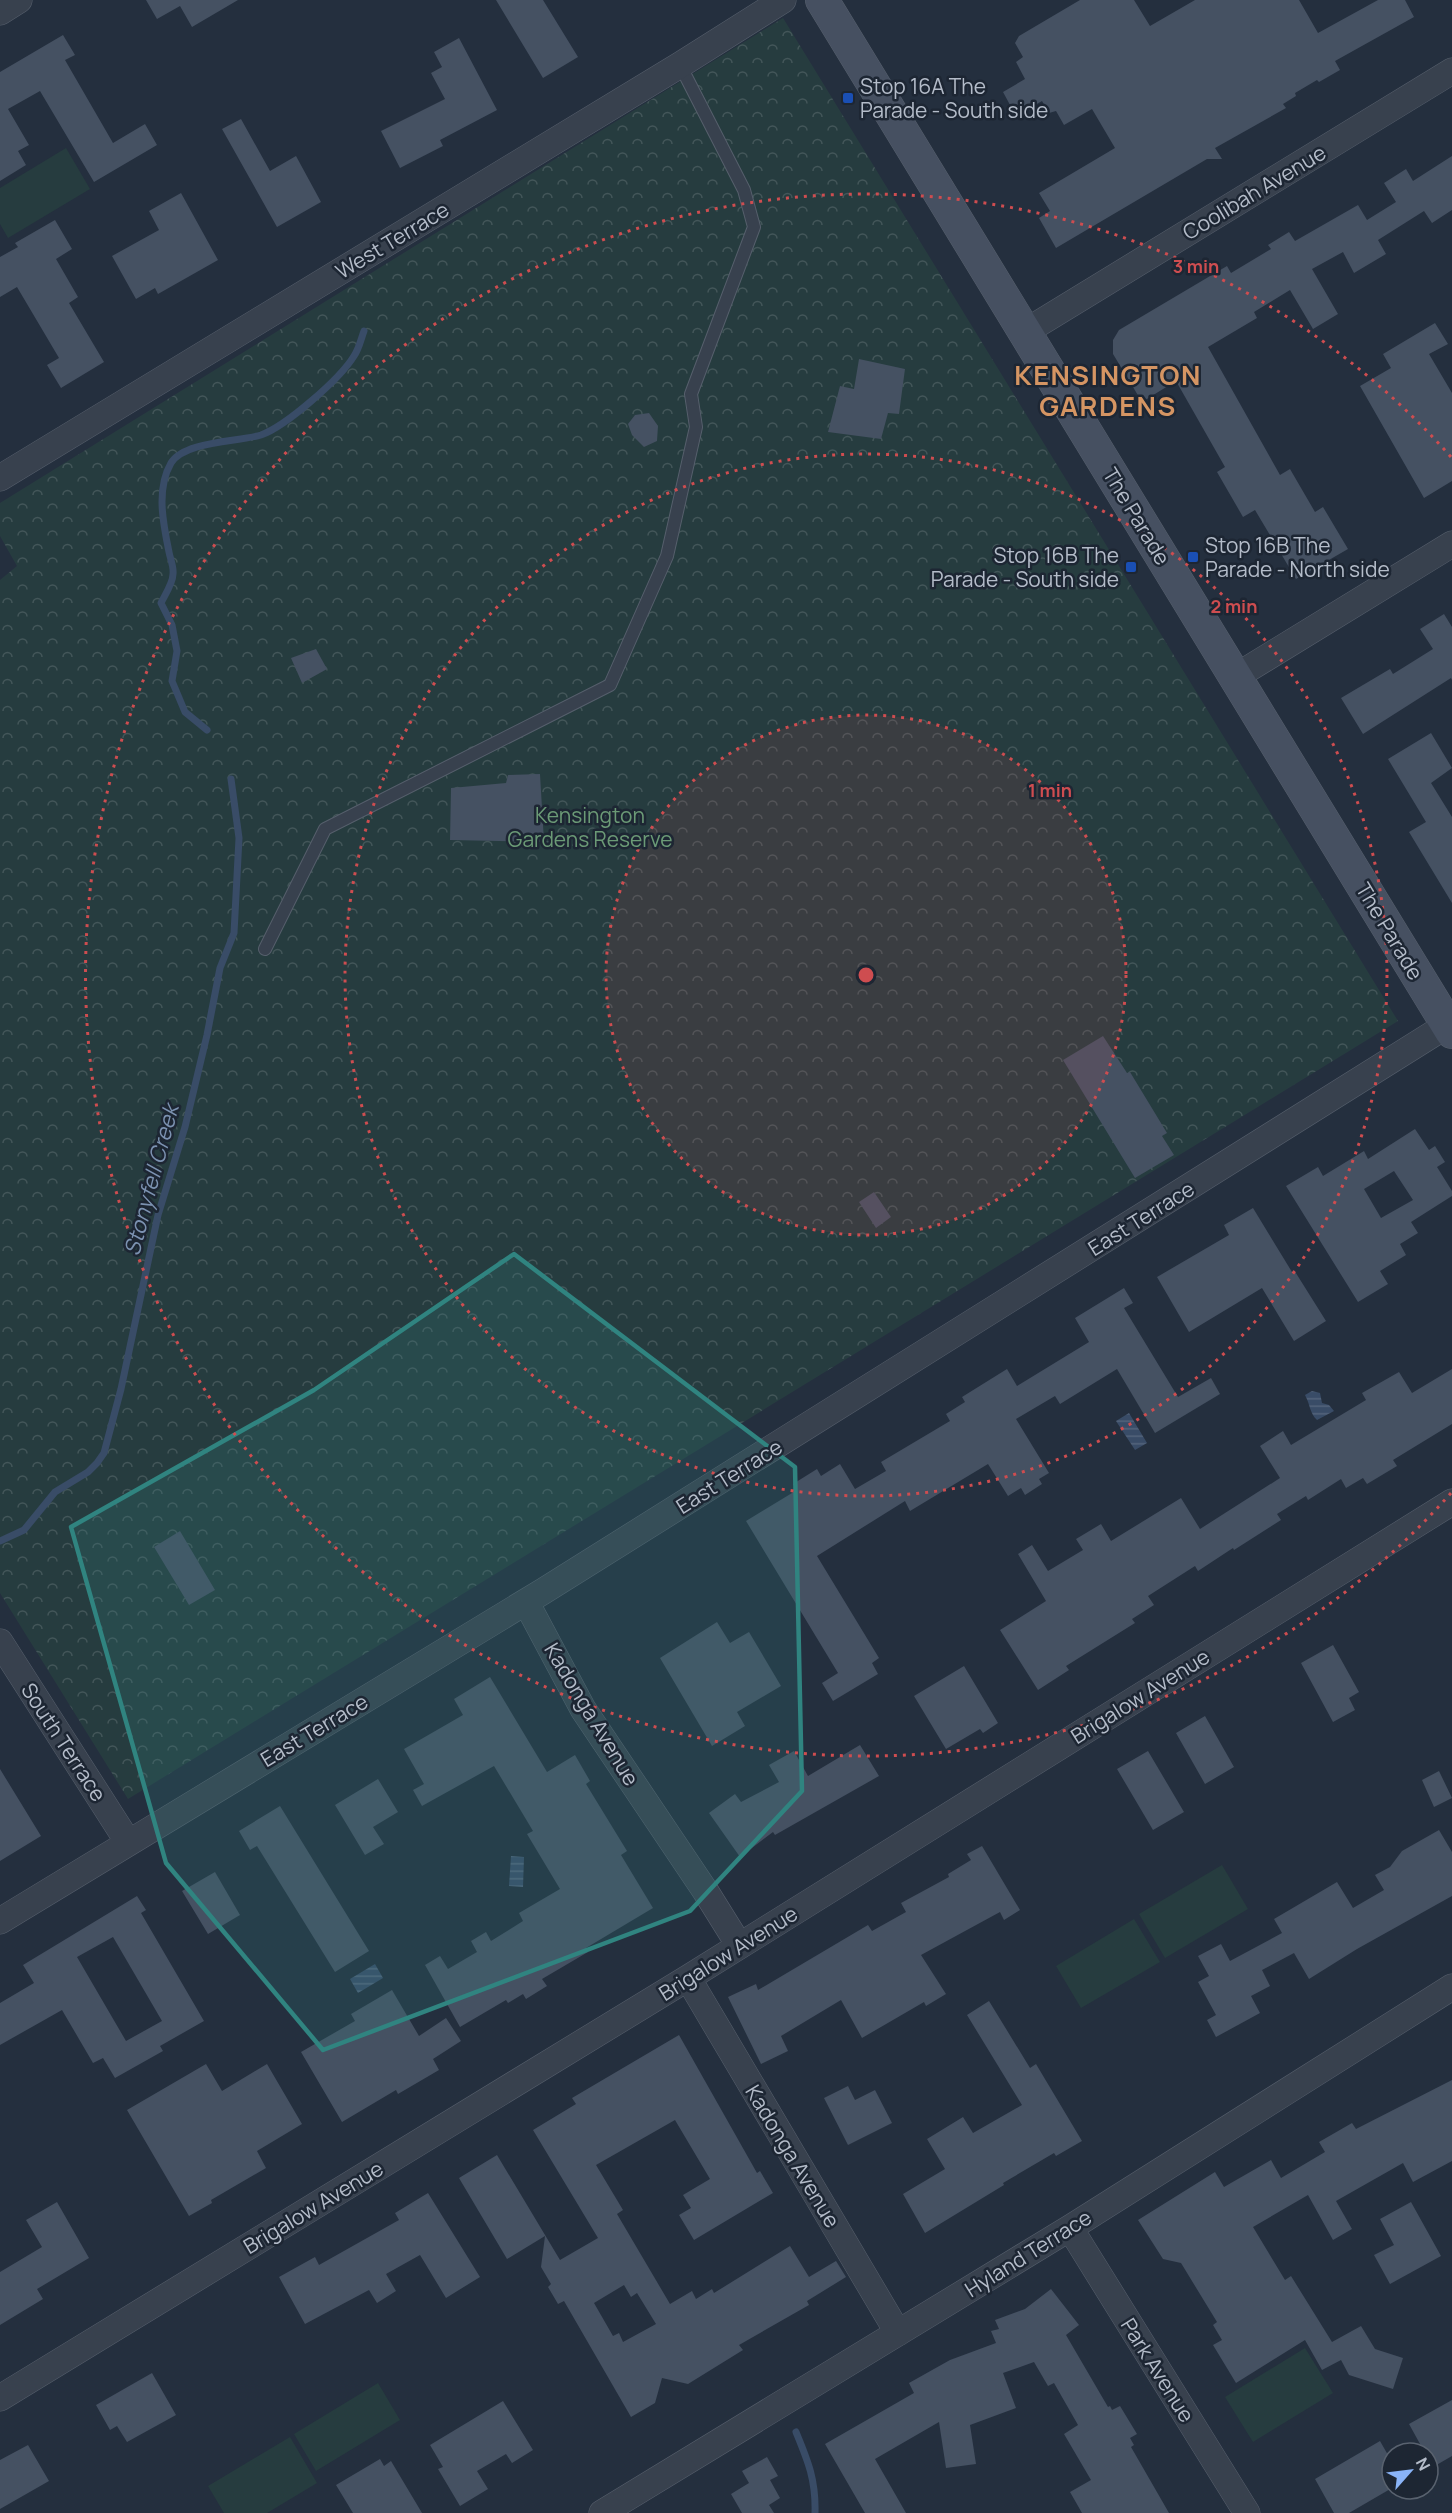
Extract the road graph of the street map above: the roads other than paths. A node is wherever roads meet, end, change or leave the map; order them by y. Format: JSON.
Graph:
{"nodes":[{"id":1,"x":19,"y":0,"type":"edge"},
{"id":2,"x":783,"y":0,"type":"edge"},
{"id":3,"x":822,"y":0,"type":"edge"},
{"id":4,"x":0,"y":12,"type":"edge"},
{"id":5,"x":680,"y":65,"type":"junction"},
{"id":6,"x":1452,"y":71,"type":"edge"},
{"id":7,"x":1025,"y":332,"type":"junction"},
{"id":8,"x":0,"y":478,"type":"edge"},
{"id":9,"x":1452,"y":544,"type":"edge"},
{"id":10,"x":1235,"y":677,"type":"junction"},
{"id":11,"x":266,"y":949,"type":"dead end"},
{"id":12,"x":1451,"y":1026,"type":"edge"},
{"id":13,"x":1452,"y":1502,"type":"edge"},
{"id":14,"x":526,"y":1602,"type":"junction"},
{"id":15,"x":0,"y":1642,"type":"edge"},
{"id":16,"x":128,"y":1842,"type":"junction"},
{"id":17,"x":0,"y":1921,"type":"edge"},
{"id":18,"x":739,"y":1946,"type":"junction"},
{"id":19,"x":688,"y":1978,"type":"junction"},
{"id":20,"x":1452,"y":1987,"type":"edge"},
{"id":21,"x":1070,"y":2228,"type":"junction"},
{"id":22,"x":898,"y":2333,"type":"junction"},
{"id":23,"x":0,"y":2398,"type":"edge"},
{"id":24,"x":602,"y":2513,"type":"edge"},
{"id":25,"x":1246,"y":2513,"type":"edge"}],
"edges":[{"from":1,"to":4,"type":"street"},
{"from":2,"to":5,"type":"street","name":"West Terrace"},
{"from":3,"to":7,"type":"main road","name":"The Parade"},
{"from":5,"to":8,"type":"street","name":"West Terrace"},
{"from":5,"to":11,"type":"lane"},
{"from":6,"to":7,"type":"street","name":"Coolibah Avenue"},
{"from":7,"to":10,"type":"main road","name":"The Parade"},
{"from":9,"to":10,"type":"street"},
{"from":10,"to":12,"type":"main road","name":"The Parade"},
{"from":12,"to":14,"type":"street","name":"East Terrace"},
{"from":13,"to":18,"type":"street","name":"Brigalow Avenue"},
{"from":14,"to":16,"type":"street","name":"East Terrace"},
{"from":14,"to":18,"type":"street","name":"Kadonga Avenue"},
{"from":15,"to":16,"type":"street","name":"South Terrace"},
{"from":16,"to":17,"type":"street","name":"East Terrace"},
{"from":18,"to":19,"type":"street","name":"Brigalow Avenue"},
{"from":19,"to":22,"type":"street","name":"Kadonga Avenue"},
{"from":19,"to":23,"type":"street","name":"Brigalow Avenue"},
{"from":20,"to":21,"type":"street","name":"Hyland Terrace"},
{"from":21,"to":22,"type":"street","name":"Hyland Terrace"},
{"from":21,"to":25,"type":"street","name":"Park Avenue"},
{"from":22,"to":24,"type":"street","name":"Hyland Terrace"}]}
